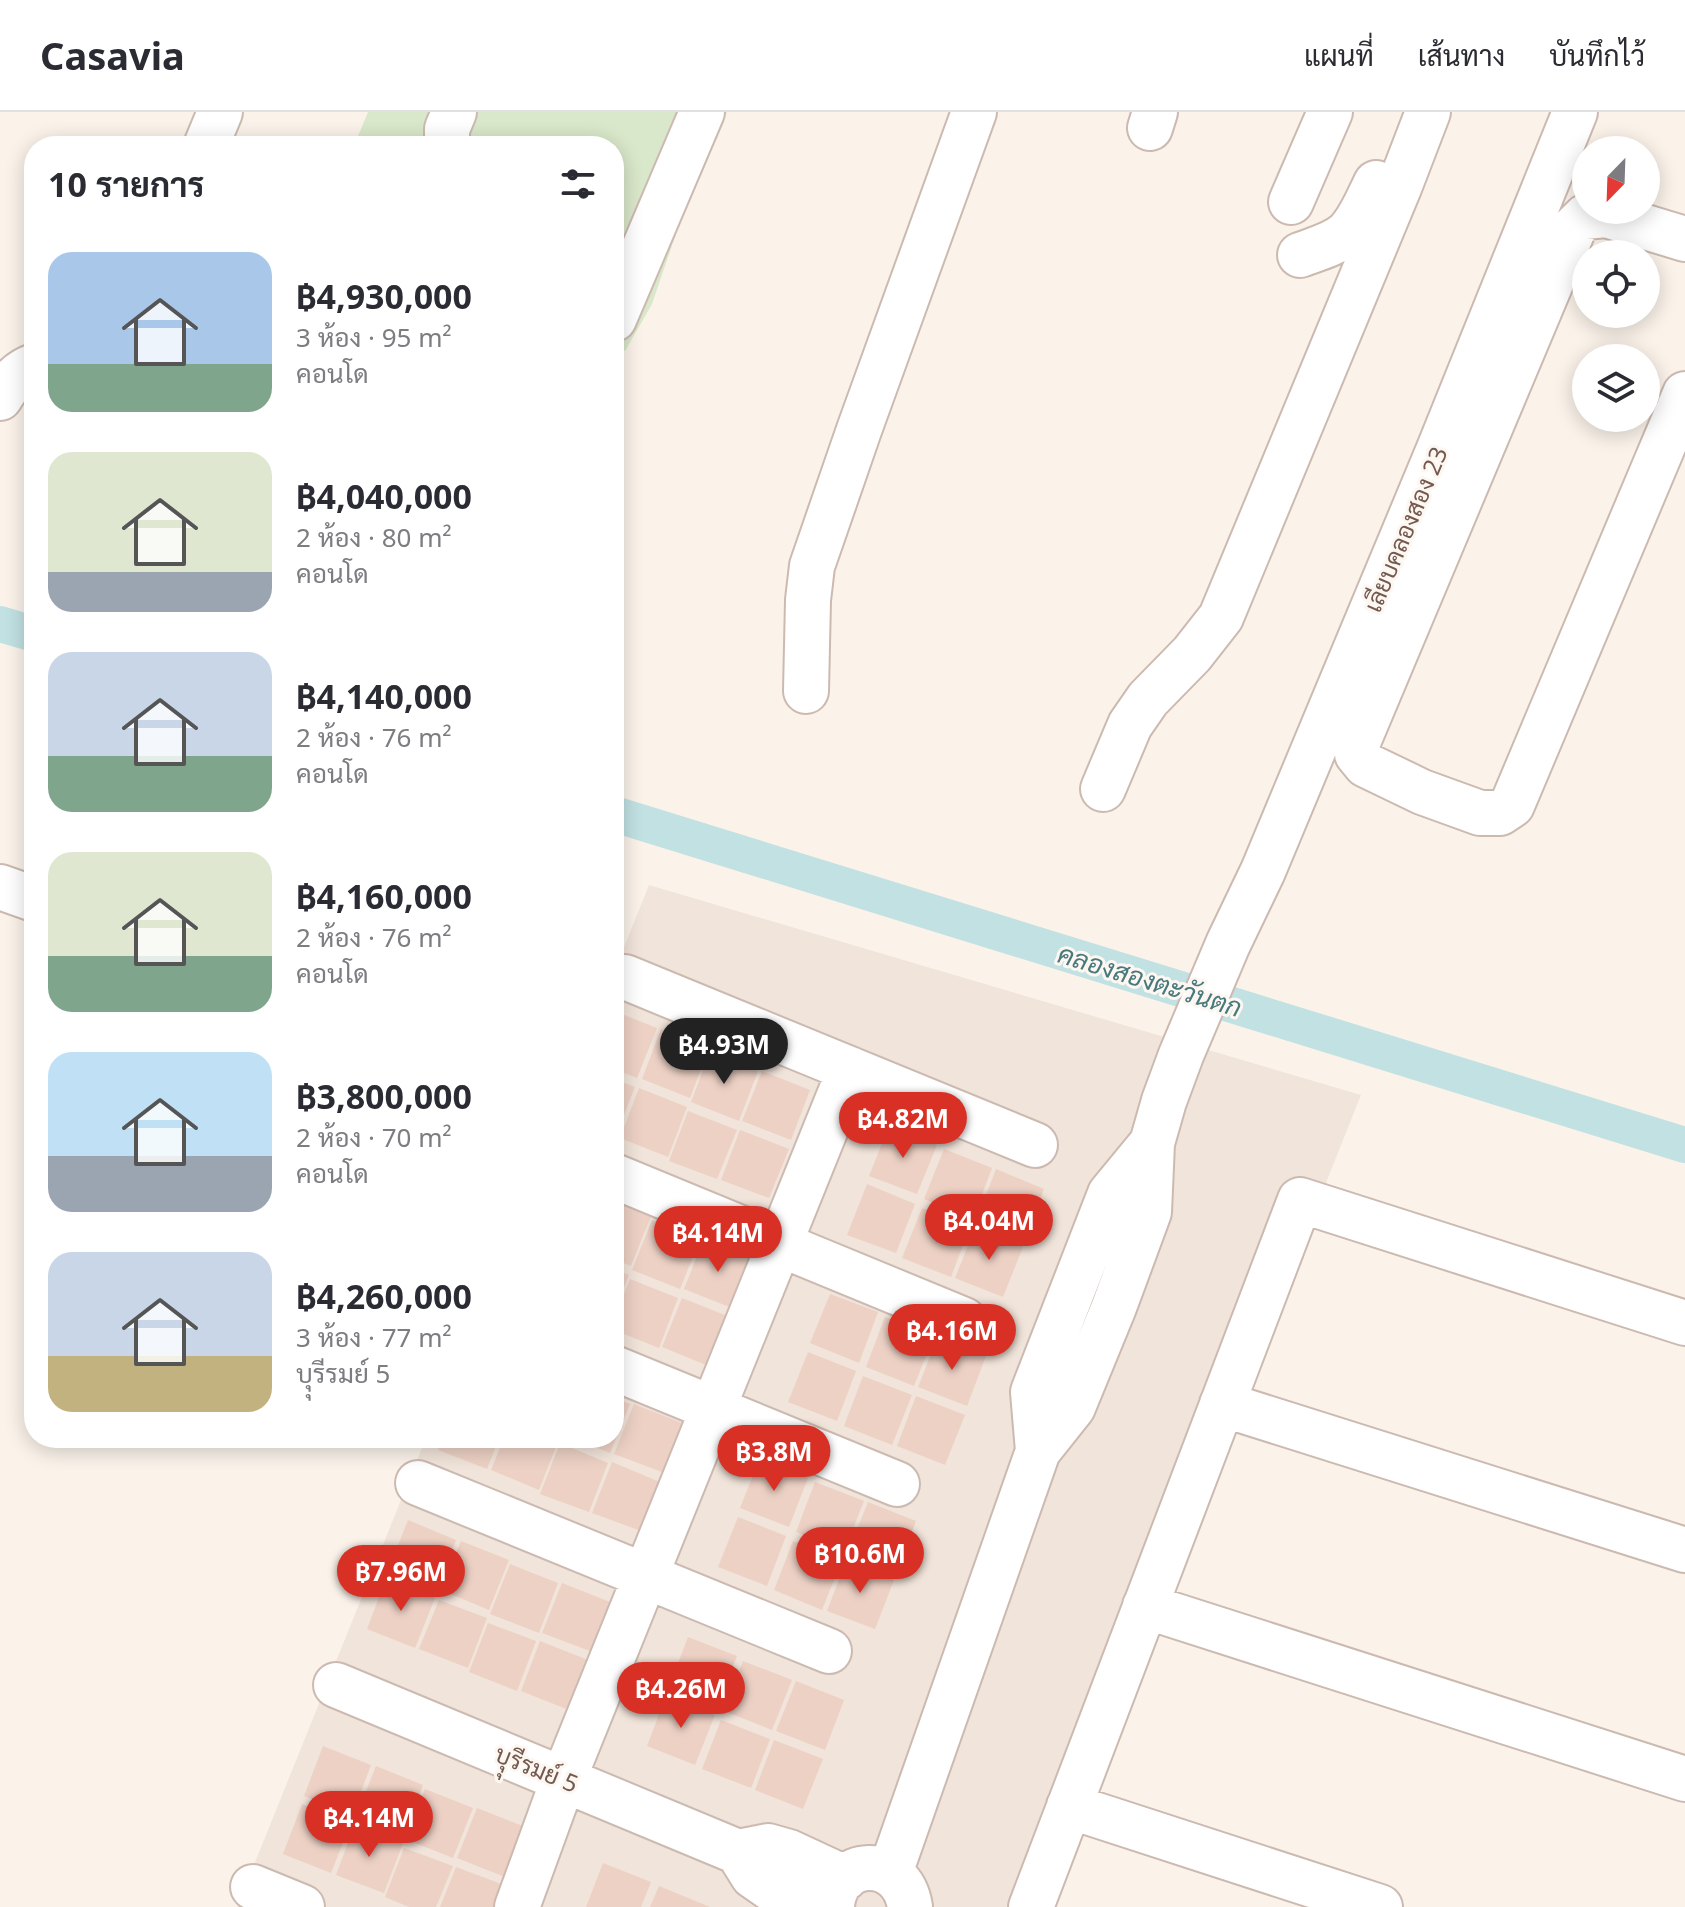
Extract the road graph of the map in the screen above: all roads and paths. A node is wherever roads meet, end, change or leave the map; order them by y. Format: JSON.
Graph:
{"nodes":[{"id":1,"x":220,"y":112,"type":"edge"},
{"id":2,"x":454,"y":112,"type":"edge"},
{"id":3,"x":702,"y":112,"type":"edge"},
{"id":4,"x":974,"y":112,"type":"edge"},
{"id":5,"x":1330,"y":112,"type":"edge"},
{"id":6,"x":1399,"y":112,"type":"edge"},
{"id":7,"x":1428,"y":112,"type":"edge"},
{"id":8,"x":1575,"y":112,"type":"edge"},
{"id":9,"x":210,"y":136,"type":"edge"},
{"id":10,"x":446,"y":136,"type":"edge"},
{"id":11,"x":1291,"y":202,"type":"dead end"},
{"id":12,"x":1685,"y":239,"type":"edge"},
{"id":13,"x":1300,"y":255,"type":"dead end"},
{"id":14,"x":624,"y":295,"type":"edge"},
{"id":15,"x":24,"y":370,"type":"edge"},
{"id":16,"x":1685,"y":394,"type":"edge"},
{"id":17,"x":0,"y":398,"type":"edge"},
{"id":18,"x":806,"y":691,"type":"dead end"},
{"id":19,"x":1103,"y":789,"type":"dead end"},
{"id":20,"x":0,"y":887,"type":"edge"},
{"id":21,"x":24,"y":895,"type":"edge"},
{"id":22,"x":625,"y":977,"type":"dead end"},
{"id":23,"x":850,"y":1069,"type":"junction"},
{"id":24,"x":1035,"y":1145,"type":"dead end"},
{"id":25,"x":624,"y":1180,"type":"edge"},
{"id":26,"x":779,"y":1244,"type":"junction"},
{"id":27,"x":964,"y":1320,"type":"dead end"},
{"id":28,"x":1685,"y":1323,"type":"edge"},
{"id":29,"x":624,"y":1372,"type":"edge"},
{"id":30,"x":1222,"y":1404,"type":"junction"},
{"id":31,"x":713,"y":1409,"type":"junction"},
{"id":32,"x":418,"y":1483,"type":"dead end"},
{"id":33,"x":897,"y":1484,"type":"dead end"},
{"id":34,"x":1685,"y":1550,"type":"edge"},
{"id":35,"x":646,"y":1576,"type":"junction"},
{"id":36,"x":1145,"y":1606,"type":"junction"},
{"id":37,"x":829,"y":1651,"type":"dead end"},
{"id":38,"x":336,"y":1685,"type":"dead end"},
{"id":39,"x":564,"y":1778,"type":"junction"},
{"id":40,"x":1685,"y":1779,"type":"edge"},
{"id":41,"x":1069,"y":1806,"type":"junction"},
{"id":42,"x":738,"y":1852,"type":"junction"},
{"id":43,"x":253,"y":1887,"type":"dead end"},
{"id":44,"x":900,"y":1890,"type":"edge"},
{"id":45,"x":838,"y":1892,"type":"edge"},
{"id":46,"x":302,"y":1907,"type":"edge"},
{"id":47,"x":517,"y":1907,"type":"edge"},
{"id":48,"x":807,"y":1907,"type":"edge"},
{"id":49,"x":1031,"y":1907,"type":"edge"},
{"id":50,"x":1380,"y":1907,"type":"edge"}],
"edges":[{"from":1,"to":9,"type":"street"},
{"from":2,"to":10,"type":"street"},
{"from":3,"to":14,"type":"street"},
{"from":4,"to":18,"type":"street"},
{"from":5,"to":11,"type":"street"},
{"from":6,"to":13,"type":"street"},
{"from":7,"to":19,"type":"street"},
{"from":8,"to":44,"type":"street","name":"เลียบคลองสอง 23"},
{"from":12,"to":16,"type":"street"},
{"from":15,"to":17,"type":"street"},
{"from":20,"to":21,"type":"street"},
{"from":22,"to":23,"type":"street"},
{"from":23,"to":24,"type":"street"},
{"from":23,"to":26,"type":"street"},
{"from":25,"to":26,"type":"street"},
{"from":26,"to":27,"type":"street"},
{"from":26,"to":31,"type":"street"},
{"from":28,"to":30,"type":"street"},
{"from":29,"to":31,"type":"street"},
{"from":30,"to":34,"type":"street"},
{"from":30,"to":36,"type":"street"},
{"from":31,"to":33,"type":"street"},
{"from":31,"to":35,"type":"street"},
{"from":32,"to":35,"type":"street"},
{"from":35,"to":37,"type":"street"},
{"from":35,"to":39,"type":"street"},
{"from":36,"to":40,"type":"street"},
{"from":36,"to":41,"type":"street"},
{"from":38,"to":39,"type":"street","name":"บุุรีรมย์ 5"},
{"from":39,"to":42,"type":"street","name":"บุุรีรมย์ 5"},
{"from":39,"to":47,"type":"street"},
{"from":41,"to":49,"type":"street"},
{"from":41,"to":50,"type":"street"},
{"from":42,"to":45,"type":"street","name":"บุุรีรมย์ 5"},
{"from":42,"to":48,"type":"street","name":"บุุรีรมย์ 5"},
{"from":43,"to":46,"type":"street"},
{"from":44,"to":45,"type":"street"}]}
